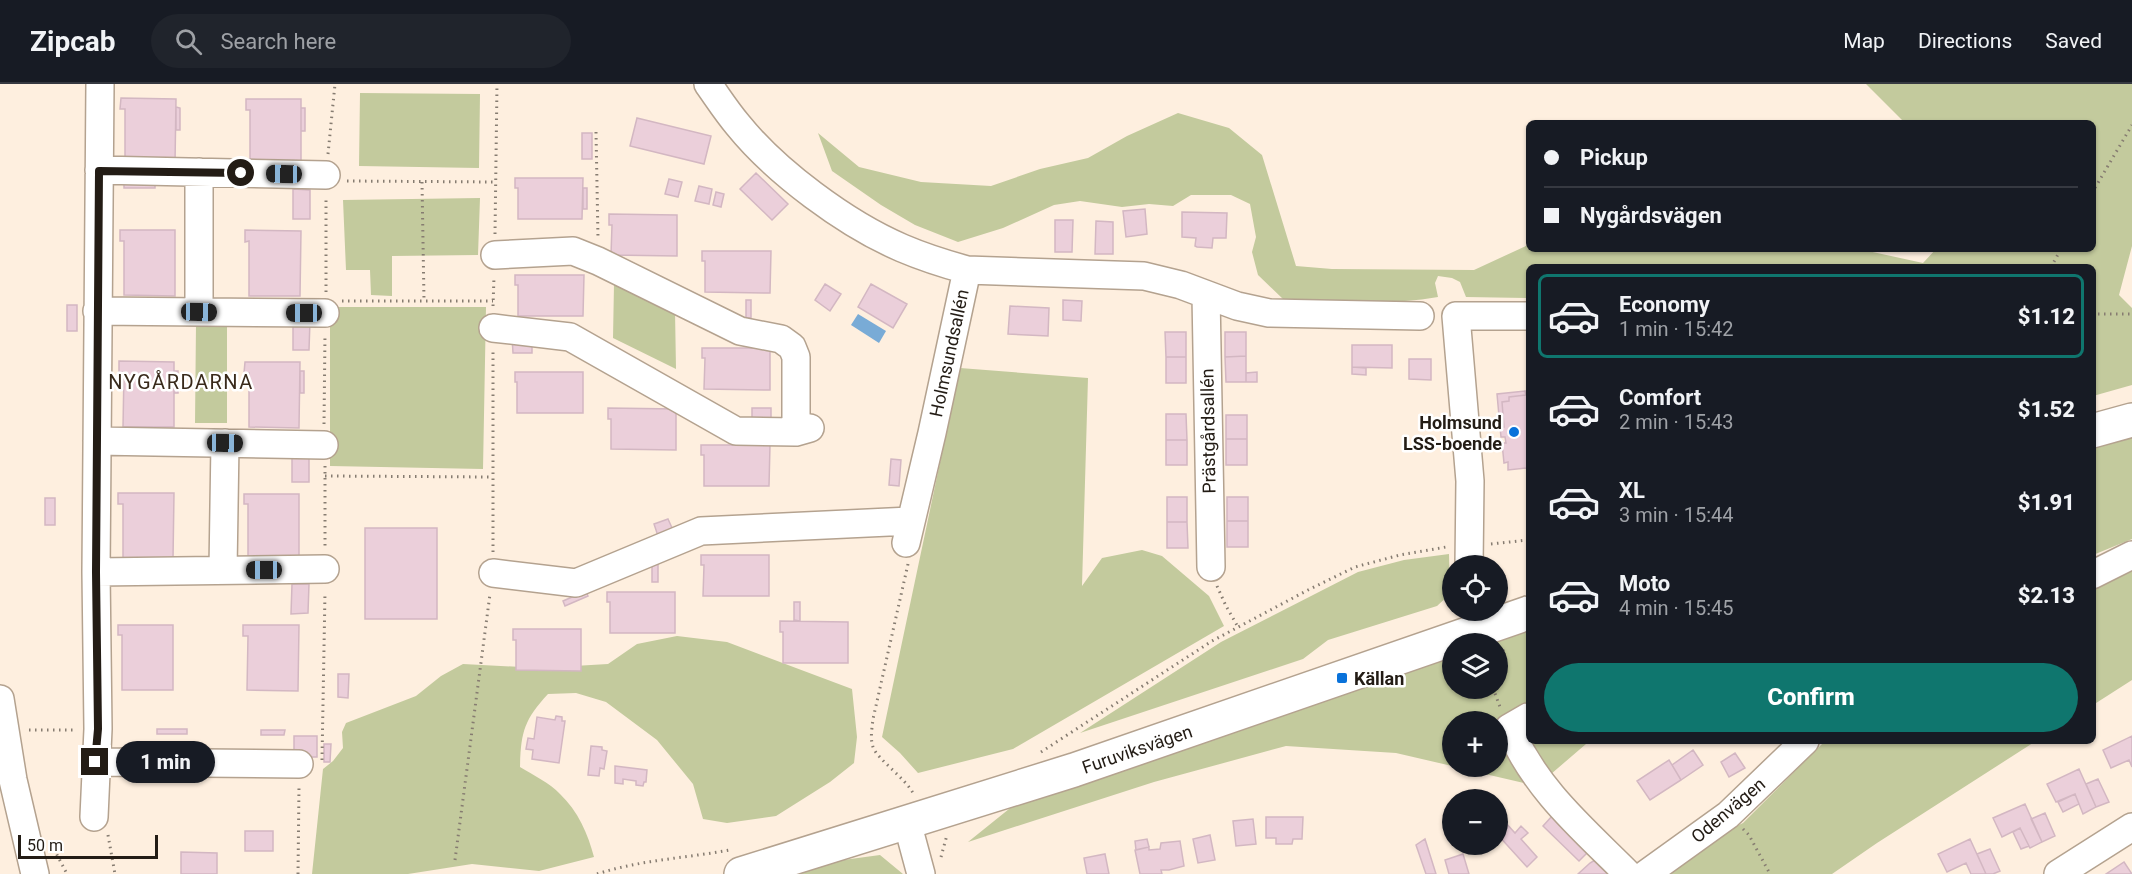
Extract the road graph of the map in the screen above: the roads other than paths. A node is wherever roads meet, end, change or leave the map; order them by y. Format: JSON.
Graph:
{"nodes":[{"id":1,"x":100,"y":84,"type":"edge"},
{"id":2,"x":708,"y":84,"type":"edge"},
{"id":3,"x":99,"y":171,"type":"junction"},
{"id":4,"x":199,"y":172,"type":"junction"},
{"id":5,"x":326,"y":178,"type":"road end"},
{"id":6,"x":495,"y":255,"type":"road end"},
{"id":7,"x":967,"y":270,"type":"junction"},
{"id":8,"x":1206,"y":296,"type":"junction"},
{"id":9,"x":325,"y":307,"type":"road end"},
{"id":10,"x":97,"y":311,"type":"junction"},
{"id":11,"x":199,"y":312,"type":"junction"},
{"id":12,"x":1420,"y":316,"type":"dead end"},
{"id":13,"x":1526,"y":316,"type":"edge"},
{"id":14,"x":493,"y":328,"type":"road end"},
{"id":15,"x":2132,"y":420,"type":"edge"},
{"id":16,"x":2096,"y":430,"type":"edge"},
{"id":17,"x":97,"y":441,"type":"junction"},
{"id":18,"x":225,"y":443,"type":"junction"},
{"id":19,"x":324,"y":445,"type":"road end"},
{"id":20,"x":1469,"y":555,"type":"edge"},
{"id":21,"x":2132,"y":555,"type":"edge"},
{"id":22,"x":1210,"y":567,"type":"road end"},
{"id":23,"x":325,"y":569,"type":"road end"},
{"id":24,"x":223,"y":570,"type":"junction"},
{"id":25,"x":96,"y":572,"type":"junction"},
{"id":26,"x":493,"y":573,"type":"road end"},
{"id":27,"x":2096,"y":573,"type":"edge"},
{"id":28,"x":1526,"y":613,"type":"edge"},
{"id":29,"x":1470,"y":622,"type":"edge"},
{"id":30,"x":0,"y":699,"type":"edge"},
{"id":31,"x":1526,"y":718,"type":"edge"},
{"id":32,"x":1802,"y":744,"type":"edge"},
{"id":33,"x":95,"y":762,"type":"junction"},
{"id":34,"x":310,"y":764,"type":"road end"},
{"id":35,"x":94,"y":817,"type":"road end"},
{"id":36,"x":907,"y":822,"type":"junction"},
{"id":37,"x":2132,"y":827,"type":"edge"},
{"id":38,"x":26,"y":833,"type":"junction"},
{"id":39,"x":24,"y":874,"type":"edge"},
{"id":40,"x":35,"y":874,"type":"edge"},
{"id":41,"x":741,"y":874,"type":"edge"},
{"id":42,"x":921,"y":874,"type":"edge"},
{"id":43,"x":1628,"y":874,"type":"edge"},
{"id":44,"x":1646,"y":874,"type":"edge"},
{"id":45,"x":2058,"y":874,"type":"edge"}],
"edges":[{"from":1,"to":3,"type":"street"},
{"from":2,"to":7,"type":"street","name":"Holmsundsallén"},
{"from":3,"to":4,"type":"street"},
{"from":3,"to":10,"type":"street"},
{"from":4,"to":5,"type":"street"},
{"from":4,"to":11,"type":"street"},
{"from":6,"to":14,"type":"street"},
{"from":7,"to":8,"type":"street"},
{"from":7,"to":26,"type":"street","name":"Holmsundsallén"},
{"from":8,"to":12,"type":"street"},
{"from":8,"to":22,"type":"street","name":"Prästgårdsallén"},
{"from":9,"to":11,"type":"street"},
{"from":10,"to":11,"type":"street"},
{"from":10,"to":17,"type":"street"},
{"from":13,"to":20,"type":"street"},
{"from":15,"to":16,"type":"main road"},
{"from":17,"to":18,"type":"street"},
{"from":17,"to":25,"type":"street"},
{"from":18,"to":19,"type":"street"},
{"from":18,"to":24,"type":"street"},
{"from":21,"to":27,"type":"street"},
{"from":23,"to":24,"type":"street"},
{"from":24,"to":25,"type":"street"},
{"from":25,"to":33,"type":"street"},
{"from":28,"to":29,"type":"main road","name":"Furuviksvägen"},
{"from":29,"to":36,"type":"main road","name":"Furuviksvägen"},
{"from":30,"to":38,"type":"street"},
{"from":31,"to":43,"type":"street"},
{"from":32,"to":44,"type":"street","name":"Odenvägen"},
{"from":33,"to":34,"type":"street"},
{"from":33,"to":35,"type":"street"},
{"from":36,"to":41,"type":"main road","name":"Furuviksvägen"},
{"from":36,"to":42,"type":"street"},
{"from":37,"to":45,"type":"street"},
{"from":38,"to":39,"type":"street"},
{"from":38,"to":40,"type":"street"}]}
